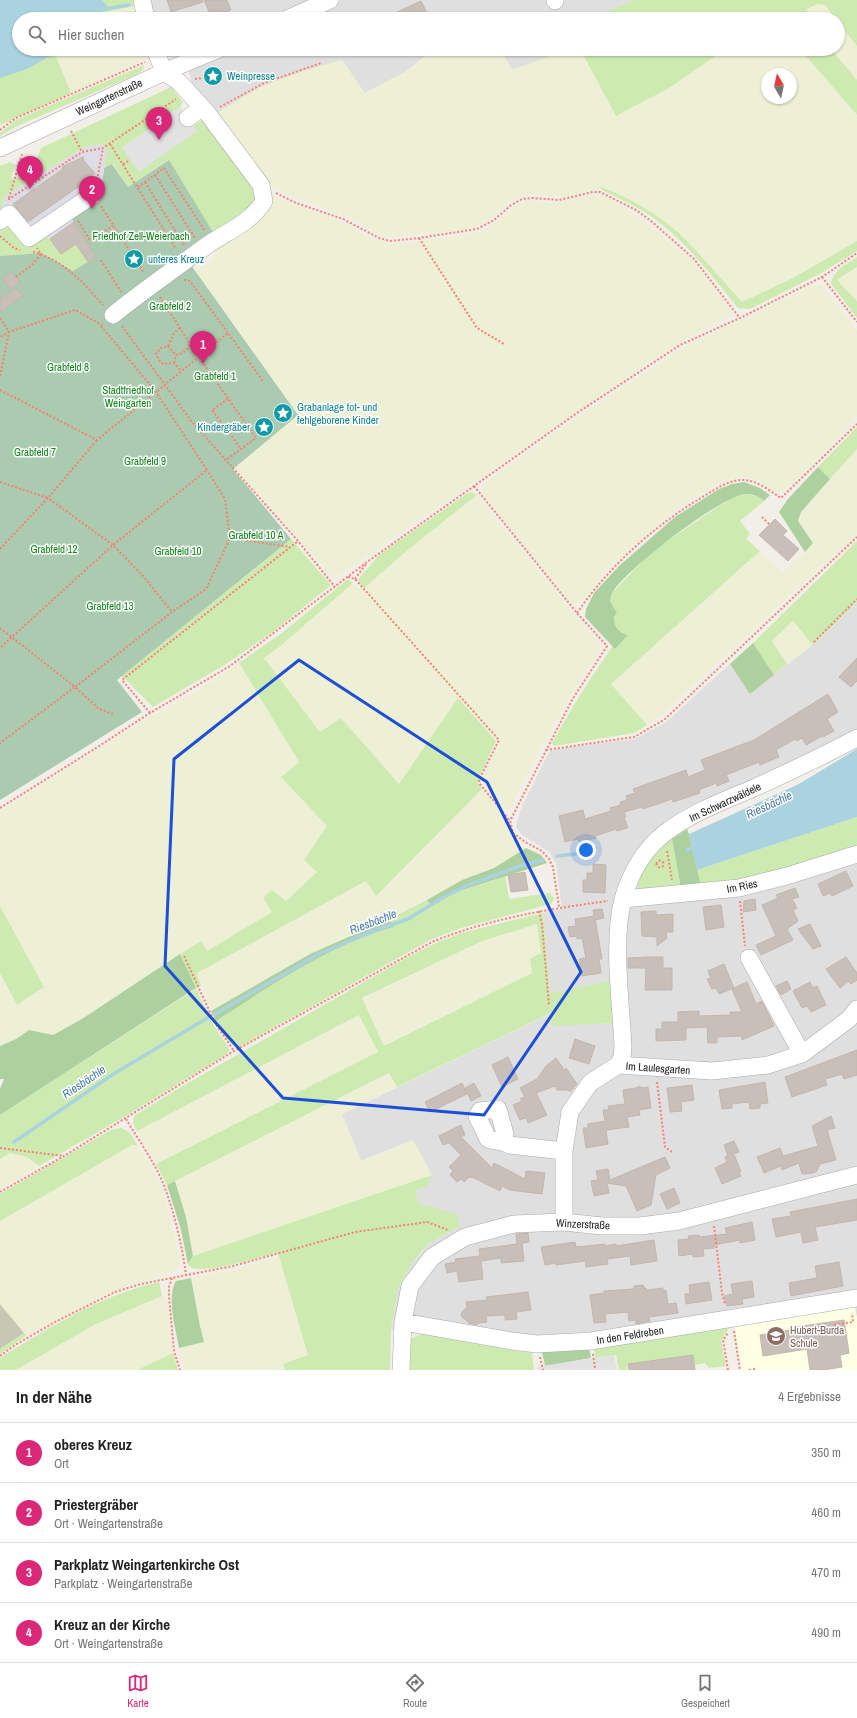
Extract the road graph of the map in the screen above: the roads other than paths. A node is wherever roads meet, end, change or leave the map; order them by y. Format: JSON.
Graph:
{"nodes":[{"id":1,"x":142,"y":0,"type":"edge"},
{"id":2,"x":330,"y":0,"type":"edge"},
{"id":3,"x":145,"y":12,"type":"edge"},
{"id":4,"x":302,"y":12,"type":"edge"},
{"id":5,"x":177,"y":56,"type":"edge"},
{"id":6,"x":159,"y":59,"type":"edge"},
{"id":7,"x":205,"y":111,"type":"junction"},
{"id":8,"x":188,"y":118,"type":"dead end"},
{"id":9,"x":0,"y":148,"type":"edge"},
{"id":10,"x":94,"y":194,"type":"road end"},
{"id":11,"x":6,"y":211,"type":"edge"},
{"id":12,"x":107,"y":321,"type":"road end"},
{"id":13,"x":857,"y":738,"type":"edge"},
{"id":14,"x":857,"y":854,"type":"edge"},
{"id":15,"x":623,"y":899,"type":"junction"},
{"id":16,"x":749,"y":958,"type":"road end"},
{"id":17,"x":857,"y":1009,"type":"edge"},
{"id":18,"x":802,"y":1054,"type":"junction"},
{"id":19,"x":618,"y":1065,"type":"junction"},
{"id":20,"x":502,"y":1141,"type":"dead end"},
{"id":21,"x":564,"y":1151,"type":"junction"},
{"id":22,"x":857,"y":1175,"type":"edge"},
{"id":23,"x":564,"y":1222,"type":"junction"},
{"id":24,"x":854,"y":1299,"type":"edge"},
{"id":25,"x":403,"y":1322,"type":"junction"},
{"id":26,"x":401,"y":1370,"type":"edge"}],
"edges":[{"from":1,"to":3,"type":"street"},
{"from":2,"to":4,"type":"street"},
{"from":5,"to":6,"type":"street","name":"Weingartenstraße"},
{"from":6,"to":7,"type":"street"},
{"from":6,"to":9,"type":"street","name":"Weingartenstraße"},
{"from":7,"to":8,"type":"street"},
{"from":7,"to":12,"type":"street"},
{"from":10,"to":11,"type":"street"},
{"from":13,"to":15,"type":"street","name":"Im Schwarzwäldele"},
{"from":14,"to":15,"type":"street","name":"Im Ries"},
{"from":15,"to":19,"type":"street","name":"Im Schwarzwäldele"},
{"from":16,"to":18,"type":"street"},
{"from":17,"to":18,"type":"street","name":"Im Laulesgarten"},
{"from":18,"to":19,"type":"street","name":"Im Laulesgarten"},
{"from":19,"to":21,"type":"street","name":"Im Laulesgarten"},
{"from":20,"to":21,"type":"street"},
{"from":21,"to":23,"type":"street","name":"Im Laulesgarten"},
{"from":22,"to":23,"type":"street","name":"Winzerstraße"},
{"from":23,"to":25,"type":"street","name":"Winzerstraße"},
{"from":24,"to":25,"type":"street","name":"In den Feldreben"},
{"from":25,"to":26,"type":"street","name":"Winzerstraße"}]}
